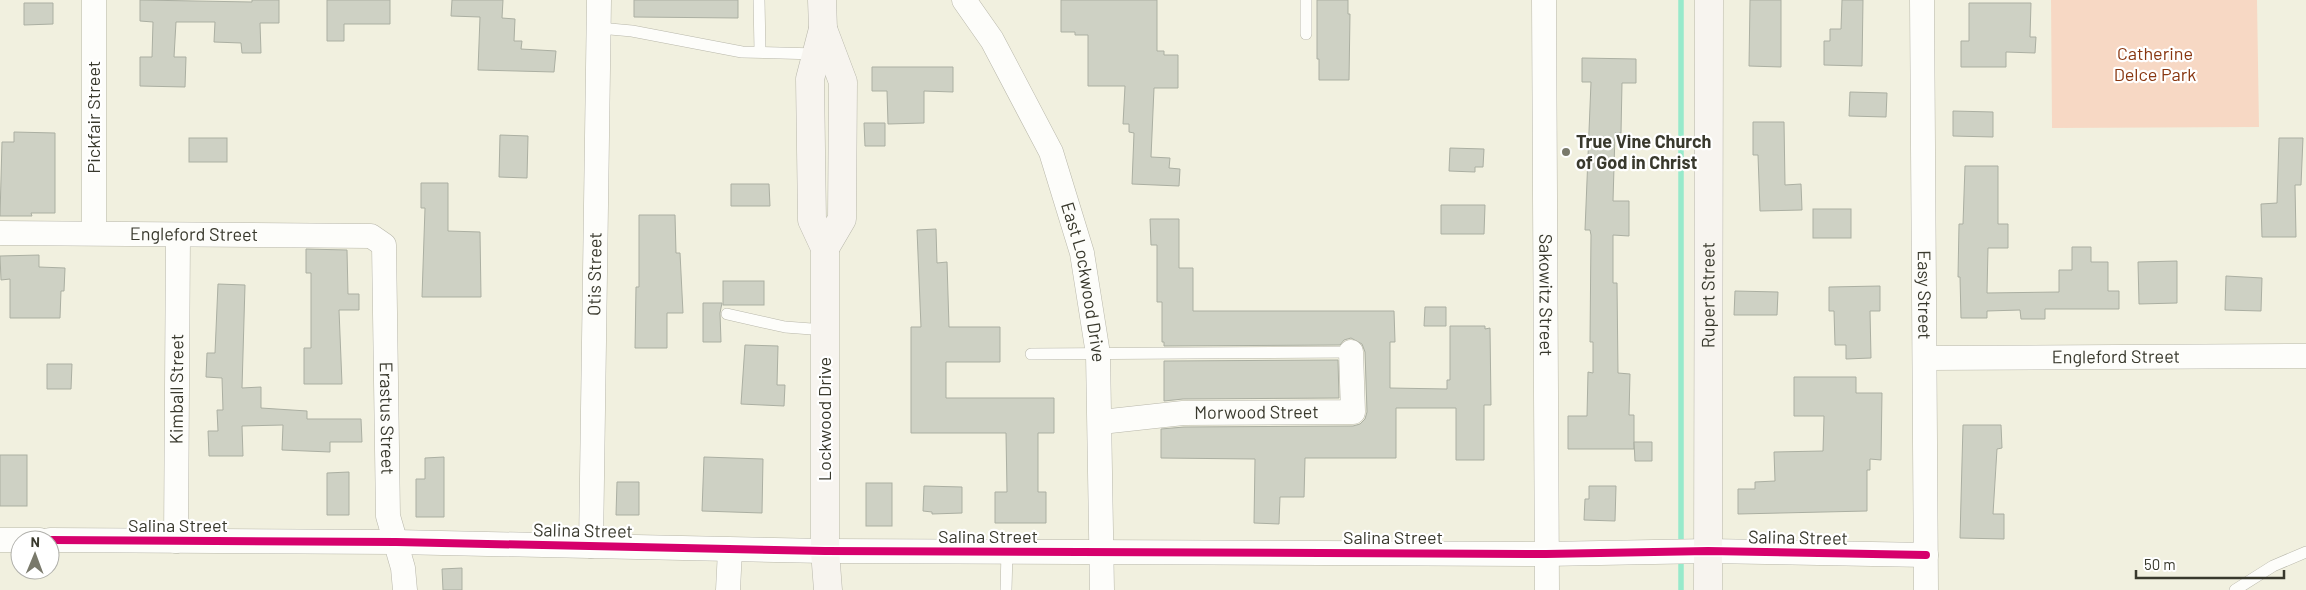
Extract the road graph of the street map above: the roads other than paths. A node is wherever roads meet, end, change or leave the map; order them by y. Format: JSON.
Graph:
{"nodes":[{"id":1,"x":94,"y":0,"type":"edge"},
{"id":2,"x":600,"y":0,"type":"edge"},
{"id":3,"x":759,"y":0,"type":"edge"},
{"id":4,"x":822,"y":0,"type":"edge"},
{"id":5,"x":964,"y":0,"type":"edge"},
{"id":6,"x":1306,"y":0,"type":"edge"},
{"id":7,"x":1544,"y":0,"type":"edge"},
{"id":8,"x":1709,"y":0,"type":"edge"},
{"id":9,"x":1922,"y":0,"type":"edge"},
{"id":10,"x":599,"y":28,"type":"junction"},
{"id":11,"x":1306,"y":34,"type":"dead end"},
{"id":12,"x":820,"y":41,"type":"junction"},
{"id":13,"x":760,"y":51,"type":"junction"},
{"id":14,"x":0,"y":233,"type":"edge"},
{"id":15,"x":94,"y":233,"type":"junction"},
{"id":16,"x":178,"y":236,"type":"junction"},
{"id":17,"x":384,"y":245,"type":"joint"},
{"id":18,"x":727,"y":314,"type":"dead end"},
{"id":19,"x":825,"y":330,"type":"junction"},
{"id":20,"x":1352,"y":352,"type":"joint"},
{"id":21,"x":1031,"y":354,"type":"dead end"},
{"id":22,"x":1098,"y":354,"type":"junction"},
{"id":23,"x":2306,"y":356,"type":"edge"},
{"id":24,"x":1926,"y":358,"type":"junction"},
{"id":25,"x":1101,"y":422,"type":"junction"},
{"id":26,"x":60,"y":540,"type":"edge"},
{"id":27,"x":176,"y":541,"type":"junction"},
{"id":28,"x":396,"y":542,"type":"junction"},
{"id":29,"x":591,"y":546,"type":"junction"},
{"id":30,"x":730,"y":550,"type":"junction"},
{"id":31,"x":825,"y":551,"type":"junction"},
{"id":32,"x":1702,"y":551,"type":"junction"},
{"id":33,"x":1007,"y":552,"type":"junction"},
{"id":34,"x":1101,"y":552,"type":"junction"},
{"id":35,"x":2306,"y":552,"type":"edge"},
{"id":36,"x":1546,"y":554,"type":"junction"},
{"id":37,"x":1926,"y":555,"type":"junction"},
{"id":38,"x":405,"y":590,"type":"edge"},
{"id":39,"x":728,"y":590,"type":"edge"},
{"id":40,"x":828,"y":590,"type":"edge"},
{"id":41,"x":1006,"y":590,"type":"edge"},
{"id":42,"x":1102,"y":590,"type":"edge"},
{"id":43,"x":1546,"y":590,"type":"edge"},
{"id":44,"x":1708,"y":590,"type":"edge"},
{"id":45,"x":1926,"y":590,"type":"edge"},
{"id":46,"x":2235,"y":590,"type":"edge"}],
"edges":[{"from":1,"to":15,"type":"street","name":"Pickfair Street"},
{"from":2,"to":10,"type":"street","name":"Otis Street"},
{"from":3,"to":13,"type":"lane"},
{"from":4,"to":12,"type":"main road","name":"Lockwood Drive"},
{"from":5,"to":22,"type":"street","name":"East Lockwood Drive"},
{"from":6,"to":11,"type":"lane"},
{"from":7,"to":36,"type":"street","name":"Sakowitz Street"},
{"from":8,"to":32,"type":"main road","name":"Rupert Street"},
{"from":9,"to":24,"type":"street","name":"Easy Street"},
{"from":10,"to":13,"type":"lane"},
{"from":10,"to":29,"type":"street","name":"Otis Street"},
{"from":12,"to":13,"type":"lane"},
{"from":12,"to":19,"type":"main road","name":"Lockwood Drive"},
{"from":14,"to":15,"type":"street","name":"Engleford Street"},
{"from":15,"to":16,"type":"street","name":"Engleford Street"},
{"from":16,"to":17,"type":"street","name":"Engleford Street"},
{"from":16,"to":27,"type":"street","name":"Kimball Street"},
{"from":17,"to":28,"type":"street","name":"Erastus Street"},
{"from":18,"to":19,"type":"lane"},
{"from":19,"to":31,"type":"main road","name":"Lockwood Drive"},
{"from":20,"to":22,"type":"lane"},
{"from":20,"to":25,"type":"street","name":"Morwood Street"},
{"from":21,"to":22,"type":"lane"},
{"from":22,"to":25,"type":"street","name":"East Lockwood Drive"},
{"from":23,"to":24,"type":"street","name":"Engleford Street"},
{"from":24,"to":37,"type":"street","name":"Easy Street"},
{"from":25,"to":34,"type":"street","name":"East Lockwood Drive"},
{"from":26,"to":27,"type":"street","name":"Salina Street"},
{"from":27,"to":28,"type":"street","name":"Salina Street"},
{"from":28,"to":29,"type":"street","name":"Salina Street"},
{"from":28,"to":38,"type":"street","name":"Erastus Street"},
{"from":29,"to":30,"type":"street","name":"Salina Street"},
{"from":30,"to":31,"type":"street","name":"Salina Street"},
{"from":30,"to":39,"type":"street"},
{"from":31,"to":33,"type":"street","name":"Salina Street"},
{"from":31,"to":40,"type":"main road","name":"Lockwood Drive"},
{"from":32,"to":36,"type":"street","name":"Salina Street"},
{"from":32,"to":37,"type":"street","name":"Salina Street"},
{"from":32,"to":44,"type":"main road","name":"Rupert Street"},
{"from":33,"to":34,"type":"street","name":"Salina Street"},
{"from":33,"to":41,"type":"lane"},
{"from":34,"to":36,"type":"street","name":"Salina Street"},
{"from":34,"to":42,"type":"street","name":"East Lockwood Drive"},
{"from":35,"to":46,"type":"lane"},
{"from":36,"to":43,"type":"street","name":"Sakowitz Street"},
{"from":37,"to":45,"type":"street","name":"Easy Street"}]}
